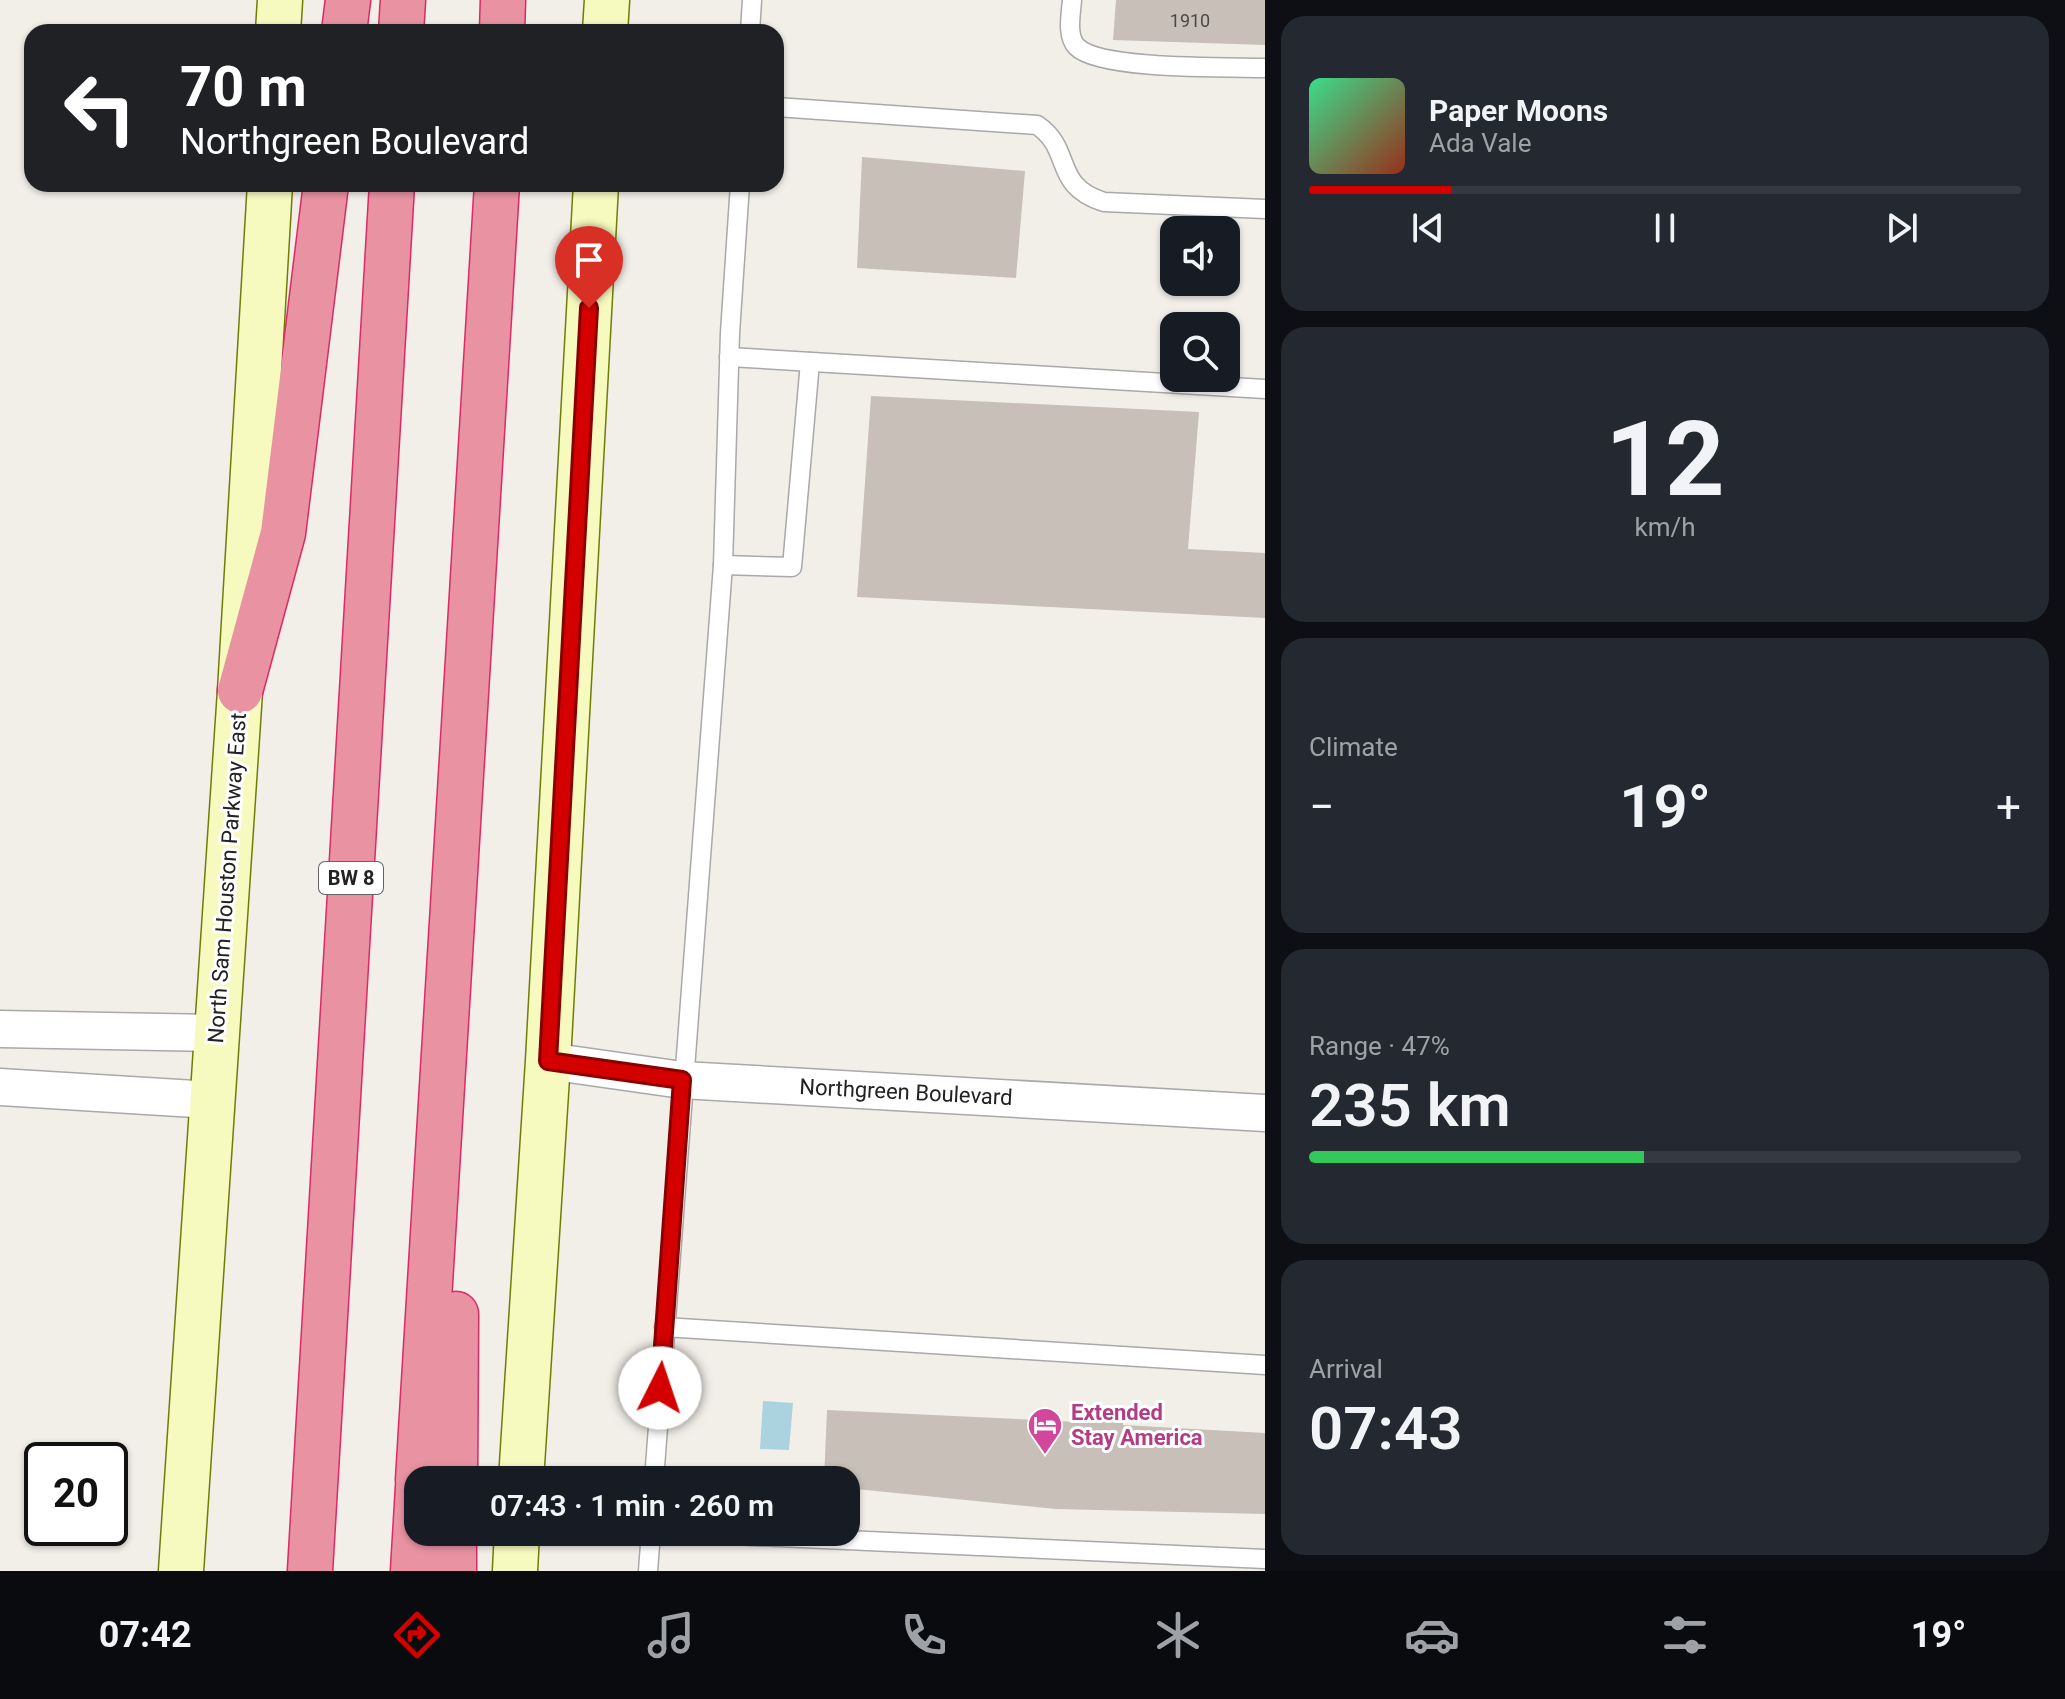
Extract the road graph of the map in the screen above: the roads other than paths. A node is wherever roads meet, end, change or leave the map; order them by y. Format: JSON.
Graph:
{"nodes":[{"id":1,"x":280,"y":0,"type":"edge"},
{"id":2,"x":348,"y":0,"type":"edge"},
{"id":3,"x":403,"y":0,"type":"edge"},
{"id":4,"x":503,"y":0,"type":"edge"},
{"id":5,"x":607,"y":0,"type":"edge"},
{"id":6,"x":752,"y":0,"type":"edge"},
{"id":7,"x":1072,"y":0,"type":"edge"},
{"id":8,"x":278,"y":24,"type":"edge"},
{"id":9,"x":345,"y":24,"type":"edge"},
{"id":10,"x":402,"y":24,"type":"edge"},
{"id":11,"x":502,"y":24,"type":"edge"},
{"id":12,"x":606,"y":24,"type":"edge"},
{"id":13,"x":750,"y":24,"type":"edge"},
{"id":14,"x":1265,"y":68,"type":"edge"},
{"id":15,"x":784,"y":108,"type":"edge"},
{"id":16,"x":270,"y":192,"type":"edge"},
{"id":17,"x":325,"y":192,"type":"edge"},
{"id":18,"x":392,"y":192,"type":"edge"},
{"id":19,"x":497,"y":192,"type":"edge"},
{"id":20,"x":596,"y":192,"type":"edge"},
{"id":21,"x":739,"y":192,"type":"edge"},
{"id":22,"x":1265,"y":209,"type":"edge"},
{"id":23,"x":729,"y":357,"type":"junction"},
{"id":24,"x":810,"y":362,"type":"junction"},
{"id":25,"x":1265,"y":389,"type":"edge"},
{"id":26,"x":723,"y":565,"type":"junction"},
{"id":27,"x":240,"y":691,"type":"junction"},
{"id":28,"x":458,"y":828,"type":"junction"},
{"id":29,"x":0,"y":1029,"type":"edge"},
{"id":30,"x":215,"y":1033,"type":"junction"},
{"id":31,"x":548,"y":1061,"type":"junction"},
{"id":32,"x":682,"y":1080,"type":"junction"},
{"id":33,"x":0,"y":1087,"type":"edge"},
{"id":34,"x":211,"y":1100,"type":"junction"},
{"id":35,"x":1265,"y":1113,"type":"edge"},
{"id":36,"x":664,"y":1327,"type":"junction"},
{"id":37,"x":1265,"y":1365,"type":"edge"},
{"id":38,"x":419,"y":1466,"type":"edge"},
{"id":39,"x":455,"y":1466,"type":"edge"},
{"id":40,"x":522,"y":1466,"type":"edge"},
{"id":41,"x":655,"y":1466,"type":"edge"},
{"id":42,"x":860,"y":1541,"type":"edge"},
{"id":43,"x":414,"y":1546,"type":"edge"},
{"id":44,"x":454,"y":1546,"type":"edge"},
{"id":45,"x":516,"y":1546,"type":"edge"},
{"id":46,"x":650,"y":1546,"type":"edge"},
{"id":47,"x":1265,"y":1559,"type":"edge"},
{"id":48,"x":181,"y":1571,"type":"edge"},
{"id":49,"x":310,"y":1571,"type":"edge"},
{"id":50,"x":413,"y":1571,"type":"edge"},
{"id":51,"x":454,"y":1571,"type":"edge"},
{"id":52,"x":515,"y":1571,"type":"edge"},
{"id":53,"x":648,"y":1571,"type":"edge"}],
"edges":[{"from":1,"to":8,"type":"main road"},
{"from":2,"to":9,"type":"highway"},
{"from":3,"to":10,"type":"highway"},
{"from":4,"to":11,"type":"highway"},
{"from":5,"to":12,"type":"main road"},
{"from":6,"to":13,"type":"lane"},
{"from":7,"to":14,"type":"lane"},
{"from":15,"to":22,"type":"lane"},
{"from":16,"to":27,"type":"main road","name":"North Sam Houston Parkway East"},
{"from":17,"to":27,"type":"highway"},
{"from":18,"to":49,"type":"highway","number":"BW 8"},
{"from":19,"to":28,"type":"highway"},
{"from":20,"to":31,"type":"main road"},
{"from":21,"to":23,"type":"lane"},
{"from":23,"to":24,"type":"lane"},
{"from":23,"to":26,"type":"lane"},
{"from":24,"to":25,"type":"lane"},
{"from":24,"to":26,"type":"lane"},
{"from":26,"to":32,"type":"lane"},
{"from":27,"to":30,"type":"main road","name":"North Sam Houston Parkway East"},
{"from":28,"to":38,"type":"highway"},
{"from":28,"to":39,"type":"highway"},
{"from":29,"to":30,"type":"street"},
{"from":30,"to":34,"type":"main road","name":"North Sam Houston Parkway East"},
{"from":31,"to":32,"type":"street","name":"Northgreen Boulevard"},
{"from":31,"to":40,"type":"main road"},
{"from":32,"to":35,"type":"street","name":"Northgreen Boulevard"},
{"from":32,"to":36,"type":"lane"},
{"from":33,"to":34,"type":"street"},
{"from":34,"to":48,"type":"main road","name":"North Sam Houston Parkway East"},
{"from":36,"to":37,"type":"lane"},
{"from":36,"to":41,"type":"lane"},
{"from":42,"to":47,"type":"lane"},
{"from":43,"to":50,"type":"highway"},
{"from":44,"to":51,"type":"highway"},
{"from":45,"to":52,"type":"main road"},
{"from":46,"to":53,"type":"lane"}]}
